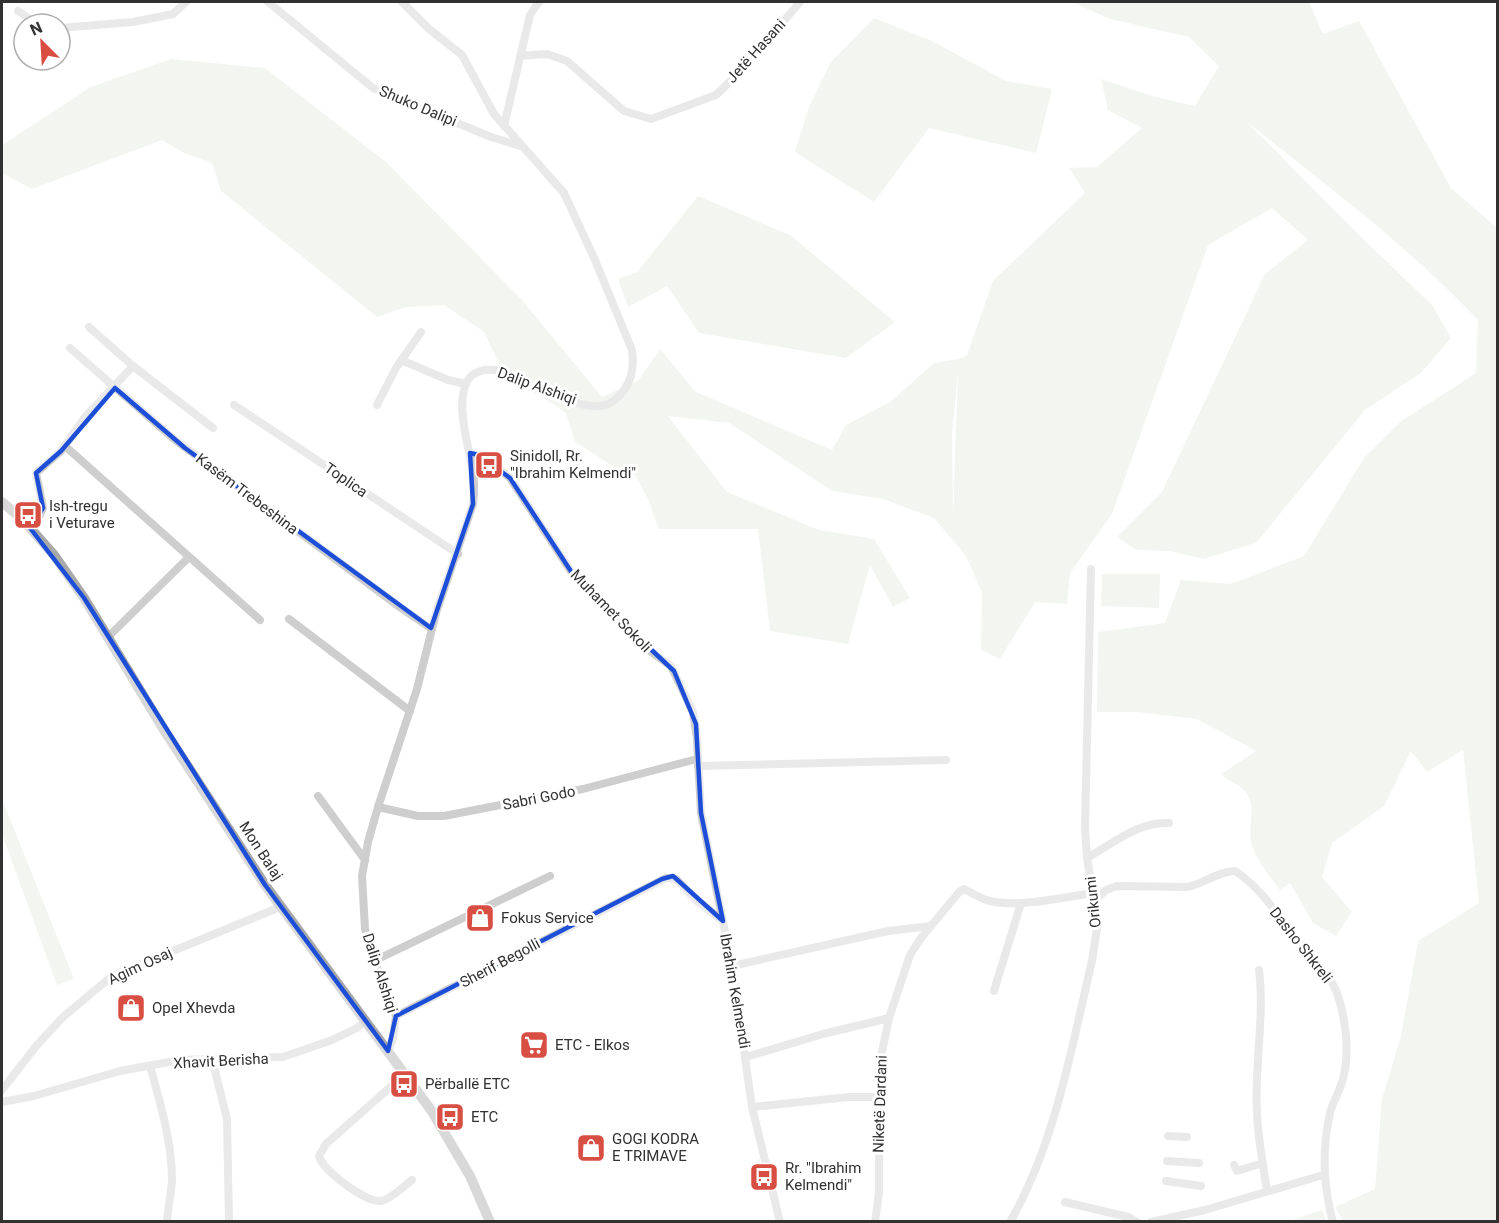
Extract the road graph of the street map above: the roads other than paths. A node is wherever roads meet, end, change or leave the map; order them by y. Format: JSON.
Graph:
{"nodes":[{"id":1,"x":186,"y":2,"type":"edge"},
{"id":2,"x":268,"y":2,"type":"edge"},
{"id":3,"x":402,"y":2,"type":"edge"},
{"id":4,"x":539,"y":2,"type":"edge"},
{"id":5,"x":800,"y":2,"type":"edge"},
{"id":6,"x":72,"y":27,"type":"edge"},
{"id":7,"x":520,"y":56,"type":"junction"},
{"id":8,"x":504,"y":126,"type":"junction"},
{"id":9,"x":522,"y":146,"type":"junction"},
{"id":10,"x":88,"y":327,"type":"dead end"},
{"id":11,"x":421,"y":332,"type":"dead end"},
{"id":12,"x":70,"y":348,"type":"dead end"},
{"id":13,"x":401,"y":360,"type":"junction"},
{"id":14,"x":133,"y":366,"type":"junction"},
{"id":15,"x":466,"y":384,"type":"junction"},
{"id":16,"x":115,"y":388,"type":"junction"},
{"id":17,"x":234,"y":405,"type":"dead end"},
{"id":18,"x":377,"y":405,"type":"dead end"},
{"id":19,"x":213,"y":428,"type":"dead end"},
{"id":20,"x":65,"y":446,"type":"junction"},
{"id":21,"x":470,"y":453,"type":"junction"},
{"id":22,"x":2,"y":502,"type":"edge"},
{"id":23,"x":30,"y":528,"type":"junction"},
{"id":24,"x":458,"y":554,"type":"junction"},
{"id":25,"x":189,"y":557,"type":"junction"},
{"id":26,"x":1091,"y":569,"type":"dead end"},
{"id":27,"x":288,"y":619,"type":"dead end"},
{"id":28,"x":260,"y":620,"type":"dead end"},
{"id":29,"x":432,"y":629,"type":"junction"},
{"id":30,"x":108,"y":637,"type":"junction"},
{"id":31,"x":410,"y":711,"type":"junction"},
{"id":32,"x":946,"y":760,"type":"dead end"},
{"id":33,"x":698,"y":763,"type":"junction"},
{"id":34,"x":318,"y":796,"type":"dead end"},
{"id":35,"x":378,"y":807,"type":"junction"},
{"id":36,"x":1169,"y":823,"type":"dead end"},
{"id":37,"x":1087,"y":858,"type":"junction"},
{"id":38,"x":365,"y":860,"type":"junction"},
{"id":39,"x":550,"y":876,"type":"dead end"},
{"id":40,"x":1095,"y":896,"type":"junction"},
{"id":41,"x":1021,"y":903,"type":"junction"},
{"id":42,"x":280,"y":907,"type":"junction"},
{"id":43,"x":723,"y":921,"type":"junction"},
{"id":44,"x":931,"y":926,"type":"junction"},
{"id":45,"x":374,"y":961,"type":"junction"},
{"id":46,"x":732,"y":966,"type":"junction"},
{"id":47,"x":1259,"y":970,"type":"dead end"},
{"id":48,"x":994,"y":992,"type":"dead end"},
{"id":49,"x":396,"y":1016,"type":"junction"},
{"id":50,"x":889,"y":1018,"type":"junction"},
{"id":51,"x":365,"y":1021,"type":"junction"},
{"id":52,"x":388,"y":1051,"type":"junction"},
{"id":53,"x":746,"y":1057,"type":"junction"},
{"id":54,"x":212,"y":1059,"type":"junction"},
{"id":55,"x":150,"y":1066,"type":"junction"},
{"id":56,"x":405,"y":1074,"type":"junction"},
{"id":57,"x":2,"y":1090,"type":"edge"},
{"id":58,"x":880,"y":1097,"type":"junction"},
{"id":59,"x":2,"y":1102,"type":"edge"},
{"id":60,"x":752,"y":1107,"type":"junction"},
{"id":61,"x":1168,"y":1136,"type":"dead end"},
{"id":62,"x":1187,"y":1137,"type":"dead end"},
{"id":63,"x":1167,"y":1161,"type":"dead end"},
{"id":64,"x":1199,"y":1163,"type":"dead end"},
{"id":65,"x":1263,"y":1163,"type":"junction"},
{"id":66,"x":1234,"y":1165,"type":"dead end"},
{"id":67,"x":1323,"y":1175,"type":"junction"},
{"id":68,"x":412,"y":1180,"type":"dead end"},
{"id":69,"x":1166,"y":1181,"type":"dead end"},
{"id":70,"x":1201,"y":1186,"type":"dead end"},
{"id":71,"x":1267,"y":1191,"type":"junction"},
{"id":72,"x":1065,"y":1202,"type":"dead end"},
{"id":73,"x":166,"y":1221,"type":"edge"},
{"id":74,"x":229,"y":1221,"type":"edge"},
{"id":75,"x":490,"y":1221,"type":"edge"},
{"id":76,"x":780,"y":1221,"type":"edge"},
{"id":77,"x":875,"y":1221,"type":"edge"},
{"id":78,"x":1010,"y":1221,"type":"edge"},
{"id":79,"x":1137,"y":1221,"type":"edge"},
{"id":80,"x":1151,"y":1221,"type":"edge"},
{"id":81,"x":1333,"y":1221,"type":"edge"}],
"edges":[{"from":1,"to":6,"type":"street"},
{"from":2,"to":9,"type":"street","name":"Shuko Dalipi"},
{"from":3,"to":8,"type":"street","name":"Dalip Alshiqi"},
{"from":4,"to":7,"type":"street"},
{"from":5,"to":7,"type":"street","name":"Jetë Hasani"},
{"from":7,"to":8,"type":"street"},
{"from":8,"to":9,"type":"street","name":"Dalip Alshiqi"},
{"from":9,"to":15,"type":"street","name":"Dalip Alshiqi"},
{"from":10,"to":14,"type":"street"},
{"from":11,"to":13,"type":"street"},
{"from":12,"to":16,"type":"street","name":"Kasëm Trebeshina"},
{"from":13,"to":15,"type":"street"},
{"from":13,"to":18,"type":"street"},
{"from":14,"to":16,"type":"street"},
{"from":14,"to":19,"type":"street"},
{"from":15,"to":21,"type":"street","name":"Dalip Alshiqi"},
{"from":16,"to":20,"type":"street"},
{"from":16,"to":29,"type":"street","name":"Kasëm Trebeshina"},
{"from":17,"to":24,"type":"street","name":"Toplica"},
{"from":20,"to":23,"type":"street"},
{"from":20,"to":25,"type":"street"},
{"from":21,"to":24,"type":"street","name":"Dalip Alshiqi"},
{"from":21,"to":33,"type":"street","name":"Muhamet Sokoli"},
{"from":22,"to":23,"type":"main road","name":"Mon Balaj"},
{"from":23,"to":30,"type":"main road","name":"Mon Balaj"},
{"from":24,"to":29,"type":"street","name":"Dalip Alshiqi"},
{"from":25,"to":28,"type":"street"},
{"from":25,"to":30,"type":"street"},
{"from":26,"to":37,"type":"street","name":"Orikumi"},
{"from":27,"to":31,"type":"street"},
{"from":29,"to":31,"type":"street","name":"Dalip Alshiqi"},
{"from":30,"to":42,"type":"main road","name":"Mon Balaj"},
{"from":31,"to":35,"type":"street","name":"Dalip Alshiqi"},
{"from":32,"to":33,"type":"street","name":"Sabri Godo"},
{"from":33,"to":35,"type":"street","name":"Sabri Godo"},
{"from":33,"to":43,"type":"street","name":"Ibrahim Kelmendi"},
{"from":34,"to":38,"type":"street"},
{"from":35,"to":38,"type":"street","name":"Dalip Alshiqi"},
{"from":36,"to":37,"type":"street"},
{"from":37,"to":40,"type":"street","name":"Orikumi"},
{"from":38,"to":45,"type":"street","name":"Dalip Alshiqi"},
{"from":39,"to":45,"type":"street"},
{"from":40,"to":41,"type":"street"},
{"from":40,"to":67,"type":"street","name":"Dasho Shkreli"},
{"from":40,"to":78,"type":"street","name":"Orikumi"},
{"from":41,"to":44,"type":"street","name":"Niketë Dardani"},
{"from":41,"to":48,"type":"street"},
{"from":42,"to":51,"type":"main road","name":"Mon Balaj"},
{"from":42,"to":57,"type":"street","name":"Agim Osaj"},
{"from":43,"to":46,"type":"street","name":"Ibrahim Kelmendi"},
{"from":43,"to":49,"type":"street","name":"Sherif Begolli"},
{"from":44,"to":46,"type":"street"},
{"from":44,"to":50,"type":"street","name":"Niketë Dardani"},
{"from":45,"to":49,"type":"street","name":"Dalip Alshiqi"},
{"from":46,"to":53,"type":"street","name":"Ibrahim Kelmendi"},
{"from":47,"to":65,"type":"street"},
{"from":49,"to":52,"type":"street","name":"Dalip Alshiqi"},
{"from":50,"to":53,"type":"street"},
{"from":50,"to":58,"type":"street","name":"Niketë Dardani"},
{"from":51,"to":52,"type":"main road","name":"Mon Balaj"},
{"from":51,"to":54,"type":"street","name":"Xhavit Berisha"},
{"from":52,"to":56,"type":"main road","name":"Mon Balaj"},
{"from":53,"to":60,"type":"street","name":"Ibrahim Kelmendi"},
{"from":54,"to":55,"type":"street","name":"Xhavit Berisha"},
{"from":54,"to":74,"type":"street"},
{"from":55,"to":59,"type":"street","name":"Xhavit Berisha"},
{"from":55,"to":73,"type":"street"},
{"from":56,"to":68,"type":"street"},
{"from":56,"to":75,"type":"main road","name":"Mon Balaj"},
{"from":58,"to":60,"type":"street"},
{"from":58,"to":77,"type":"street","name":"Niketë Dardani"},
{"from":60,"to":76,"type":"street","name":"Ibrahim Kelmendi"},
{"from":61,"to":62,"type":"street"},
{"from":63,"to":64,"type":"street"},
{"from":65,"to":66,"type":"street"},
{"from":65,"to":71,"type":"street"},
{"from":67,"to":71,"type":"street"},
{"from":67,"to":81,"type":"street"},
{"from":69,"to":70,"type":"street"},
{"from":71,"to":80,"type":"street"},
{"from":72,"to":79,"type":"street"}]}
